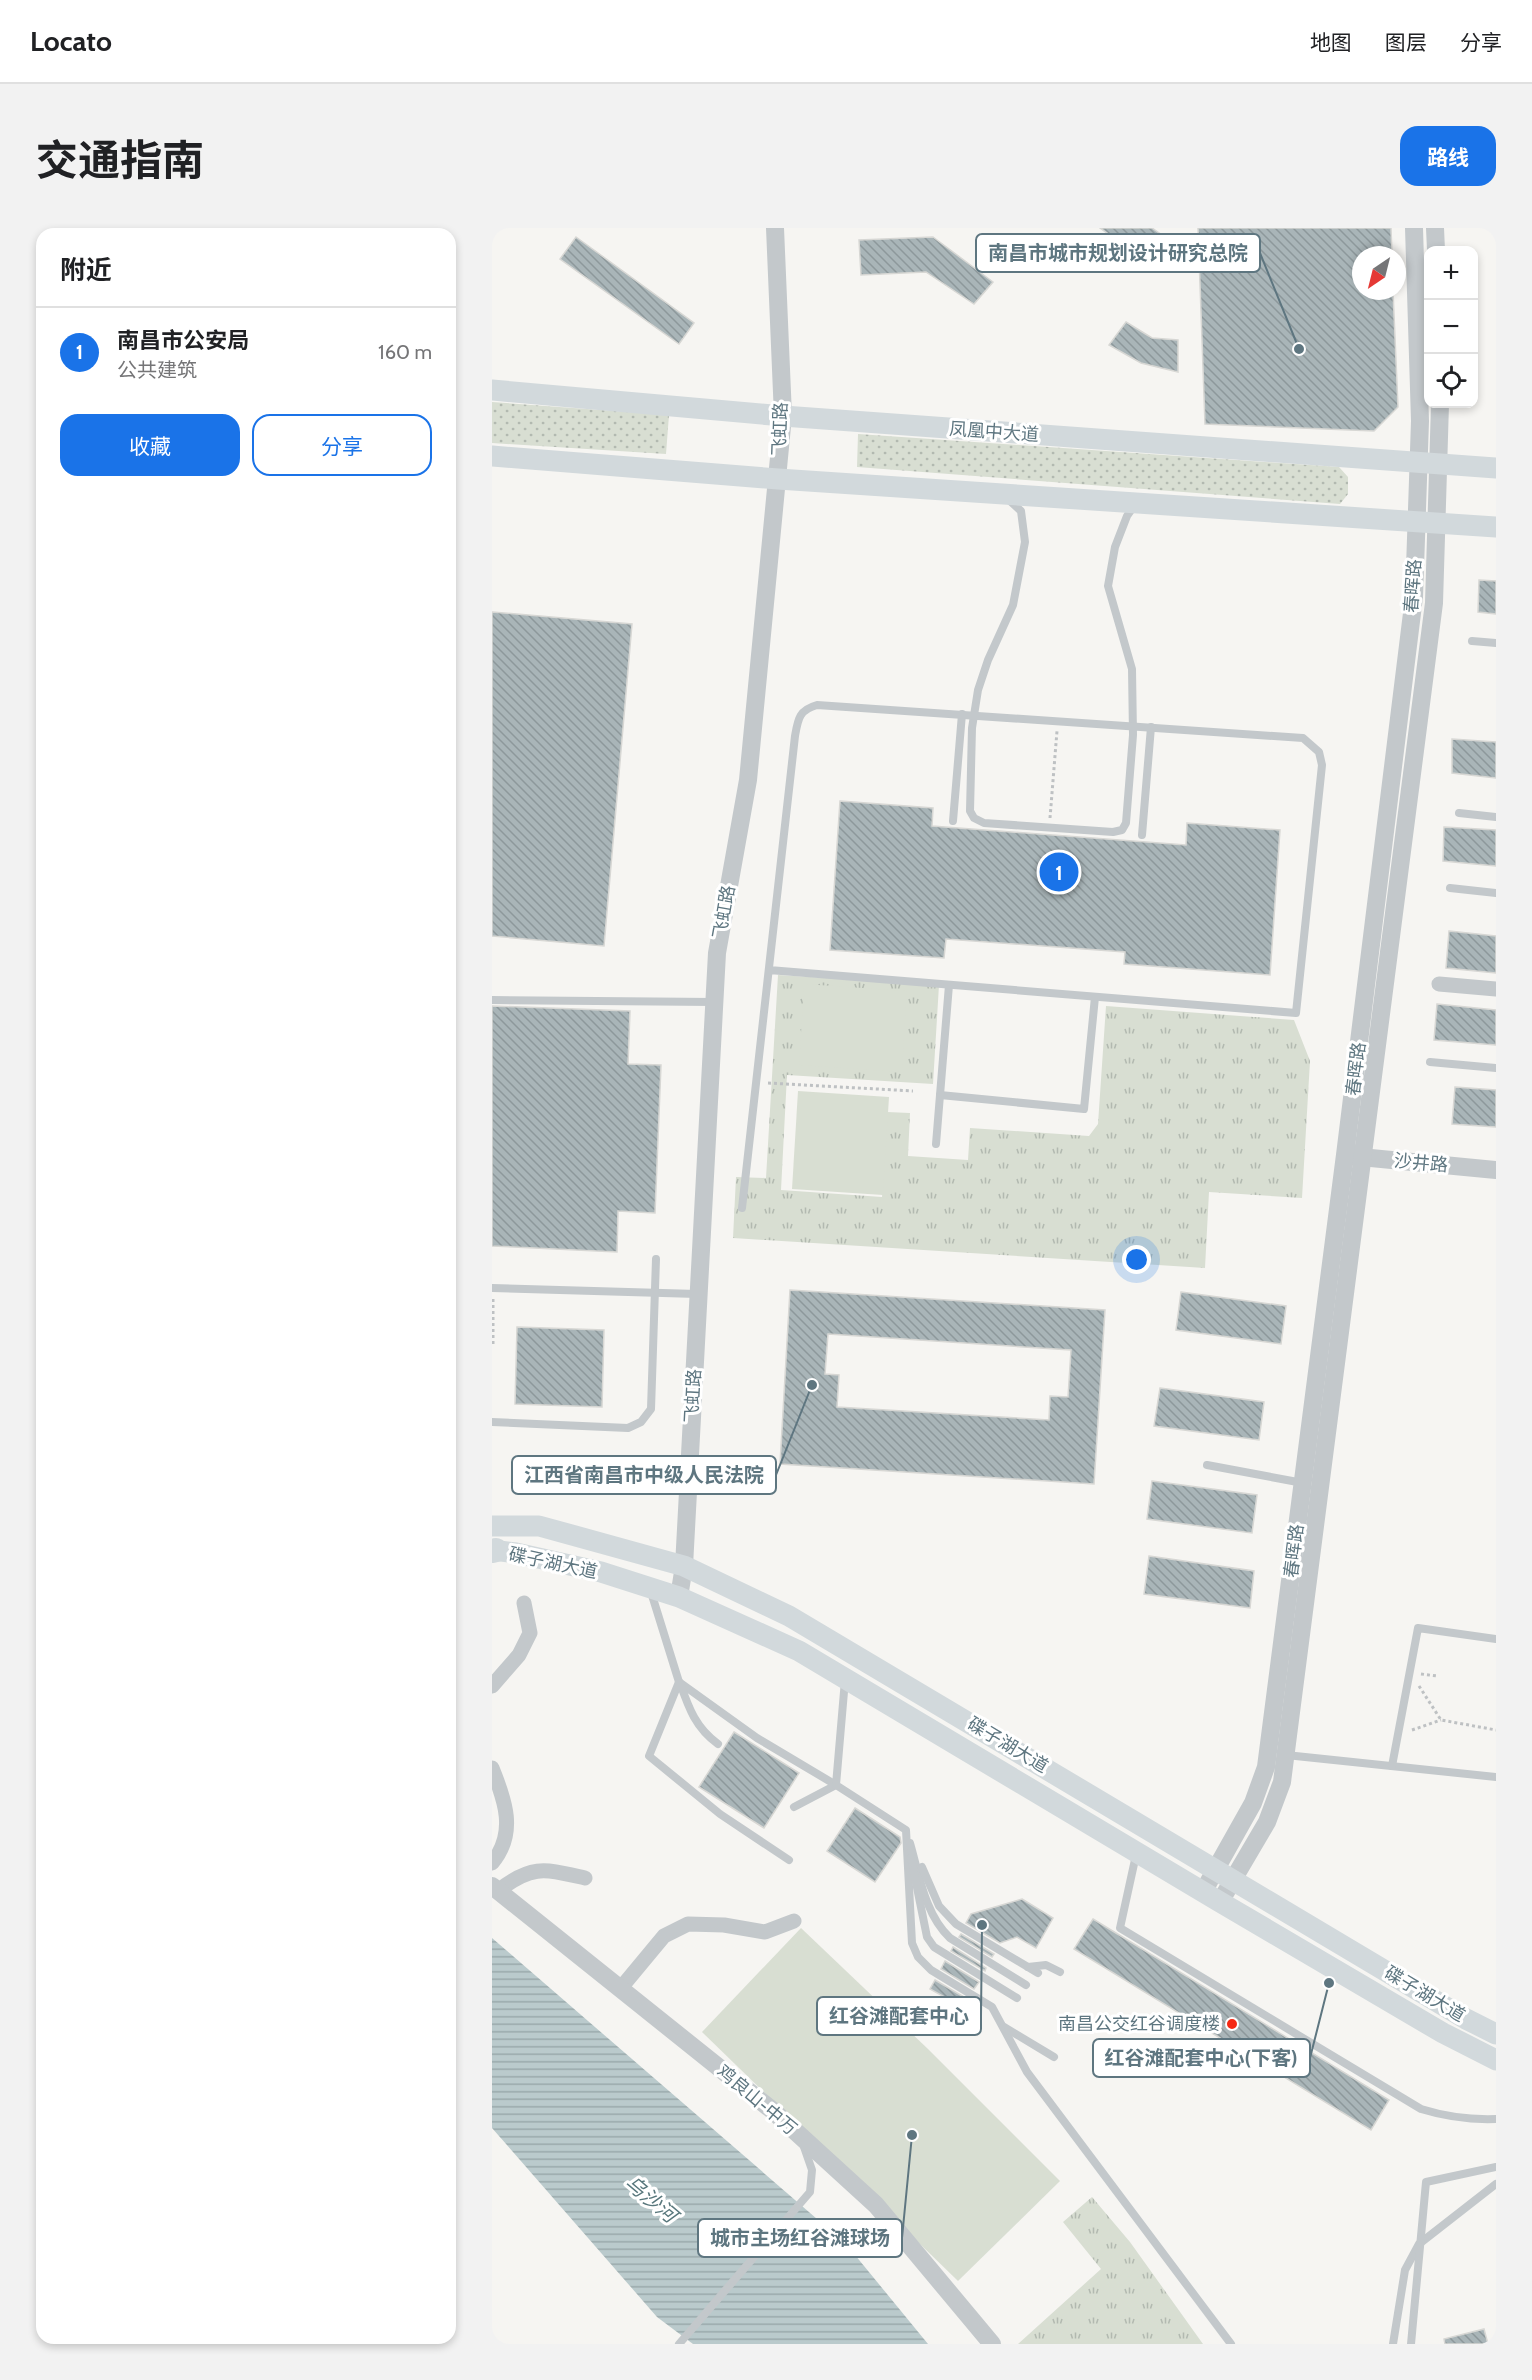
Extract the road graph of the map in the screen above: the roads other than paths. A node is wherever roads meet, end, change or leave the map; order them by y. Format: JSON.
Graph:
{"nodes":[{"id":1,"x":775,"y":228,"type":"edge"},
{"id":2,"x":1414,"y":228,"type":"edge"},
{"id":3,"x":1435,"y":228,"type":"edge"},
{"id":4,"x":1436,"y":246,"type":"edge"},
{"id":5,"x":492,"y":390,"type":"edge"},
{"id":6,"x":1439,"y":408,"type":"edge"},
{"id":7,"x":783,"y":416,"type":"junction"},
{"id":8,"x":492,"y":456,"type":"edge"},
{"id":9,"x":1429,"y":464,"type":"junction"},
{"id":10,"x":1496,"y":468,"type":"edge"},
{"id":11,"x":778,"y":479,"type":"junction"},
{"id":12,"x":1003,"y":494,"type":"junction"},
{"id":13,"x":1137,"y":503,"type":"junction"},
{"id":14,"x":1427,"y":522,"type":"junction"},
{"id":15,"x":1496,"y":527,"type":"edge"},
{"id":16,"x":1472,"y":641,"type":"dead end"},
{"id":17,"x":1496,"y":643,"type":"edge"},
{"id":18,"x":962,"y":714,"type":"junction"},
{"id":19,"x":974,"y":715,"type":"junction"},
{"id":20,"x":1133,"y":726,"type":"junction"},
{"id":21,"x":1151,"y":727,"type":"junction"},
{"id":22,"x":1459,"y":813,"type":"dead end"},
{"id":23,"x":1496,"y":817,"type":"edge"},
{"id":24,"x":953,"y":821,"type":"dead end"},
{"id":25,"x":1142,"y":834,"type":"dead end"},
{"id":26,"x":1450,"y":888,"type":"dead end"},
{"id":27,"x":1496,"y":893,"type":"edge"},
{"id":28,"x":769,"y":970,"type":"junction"},
{"id":29,"x":1439,"y":984,"type":"dead end"},
{"id":30,"x":949,"y":985,"type":"junction"},
{"id":31,"x":1496,"y":989,"type":"edge"},
{"id":32,"x":1095,"y":997,"type":"junction"},
{"id":33,"x":492,"y":1000,"type":"edge"},
{"id":34,"x":714,"y":1002,"type":"junction"},
{"id":35,"x":1430,"y":1062,"type":"dead end"},
{"id":36,"x":1496,"y":1068,"type":"edge"},
{"id":37,"x":940,"y":1095,"type":"junction"},
{"id":38,"x":936,"y":1144,"type":"dead end"},
{"id":39,"x":1354,"y":1156,"type":"junction"},
{"id":40,"x":1496,"y":1170,"type":"edge"},
{"id":41,"x":742,"y":1208,"type":"dead end"},
{"id":42,"x":656,"y":1259,"type":"dead end"},
{"id":43,"x":492,"y":1288,"type":"edge"},
{"id":44,"x":655,"y":1292,"type":"junction"},
{"id":45,"x":698,"y":1294,"type":"junction"},
{"id":46,"x":492,"y":1422,"type":"edge"},
{"id":47,"x":1207,"y":1465,"type":"dead end"},
{"id":48,"x":1303,"y":1483,"type":"junction"},
{"id":49,"x":492,"y":1526,"type":"edge"},
{"id":50,"x":493,"y":1550,"type":"edge"},
{"id":51,"x":684,"y":1566,"type":"junction"},
{"id":52,"x":650,"y":1588,"type":"junction"},
{"id":53,"x":679,"y":1597,"type":"junction"},
{"id":54,"x":524,"y":1603,"type":"dead end"},
{"id":55,"x":1496,"y":1639,"type":"edge"},
{"id":56,"x":845,"y":1679,"type":"junction"},
{"id":57,"x":679,"y":1682,"type":"junction"},
{"id":58,"x":492,"y":1686,"type":"edge"},
{"id":59,"x":718,"y":1744,"type":"dead end"},
{"id":60,"x":1286,"y":1755,"type":"junction"},
{"id":61,"x":1392,"y":1766,"type":"junction"},
{"id":62,"x":492,"y":1768,"type":"edge"},
{"id":63,"x":1496,"y":1777,"type":"edge"},
{"id":64,"x":836,"y":1785,"type":"junction"},
{"id":65,"x":794,"y":1806,"type":"dead end"},
{"id":66,"x":906,"y":1830,"type":"junction"},
{"id":67,"x":1137,"y":1853,"type":"junction"},
{"id":68,"x":789,"y":1860,"type":"dead end"},
{"id":69,"x":492,"y":1863,"type":"edge"},
{"id":70,"x":1225,"y":1874,"type":"junction"},
{"id":71,"x":585,"y":1878,"type":"dead end"},
{"id":72,"x":495,"y":1888,"type":"edge"},
{"id":73,"x":1211,"y":1897,"type":"junction"},
{"id":74,"x":794,"y":1921,"type":"dead end"},
{"id":75,"x":1028,"y":1967,"type":"junction"},
{"id":76,"x":1038,"y":1972,"type":"dead end"},
{"id":77,"x":1060,"y":1972,"type":"dead end"},
{"id":78,"x":1026,"y":1985,"type":"dead end"},
{"id":79,"x":620,"y":1989,"type":"junction"},
{"id":80,"x":1017,"y":1998,"type":"dead end"},
{"id":81,"x":1003,"y":2026,"type":"junction"},
{"id":82,"x":1496,"y":2034,"type":"edge"},
{"id":83,"x":1054,"y":2057,"type":"dead end"},
{"id":84,"x":1496,"y":2060,"type":"edge"},
{"id":85,"x":1496,"y":2119,"type":"edge"},
{"id":86,"x":801,"y":2137,"type":"junction"},
{"id":87,"x":1496,"y":2167,"type":"edge"},
{"id":88,"x":1496,"y":2184,"type":"edge"},
{"id":89,"x":1419,"y":2244,"type":"junction"},
{"id":90,"x":679,"y":2344,"type":"edge"},
{"id":91,"x":992,"y":2344,"type":"edge"},
{"id":92,"x":1231,"y":2344,"type":"edge"},
{"id":93,"x":1393,"y":2344,"type":"edge"},
{"id":94,"x":1411,"y":2344,"type":"edge"}],
"edges":[{"from":1,"to":7,"type":"street","name":"飞虹路"},
{"from":2,"to":9,"type":"street","name":"春晖路"},
{"from":3,"to":4,"type":"street"},
{"from":5,"to":7,"type":"main road","name":"凤凰中大道"},
{"from":6,"to":9,"type":"street","name":"春晖路"},
{"from":7,"to":9,"type":"main road","name":"凤凰中大道"},
{"from":7,"to":11,"type":"street","name":"飞虹路"},
{"from":8,"to":11,"type":"main road"},
{"from":9,"to":10,"type":"main road","name":"凤凰中大道"},
{"from":9,"to":14,"type":"street","name":"春晖路"},
{"from":11,"to":12,"type":"main road"},
{"from":11,"to":34,"type":"street","name":"飞虹路"},
{"from":12,"to":13,"type":"main road"},
{"from":12,"to":19,"type":"lane"},
{"from":13,"to":14,"type":"main road"},
{"from":13,"to":20,"type":"lane"},
{"from":14,"to":15,"type":"main road"},
{"from":14,"to":39,"type":"street","name":"春晖路"},
{"from":16,"to":17,"type":"lane"},
{"from":18,"to":19,"type":"lane"},
{"from":18,"to":24,"type":"lane"},
{"from":18,"to":28,"type":"lane"},
{"from":19,"to":20,"type":"lane"},
{"from":19,"to":20,"type":"lane"},
{"from":20,"to":21,"type":"lane"},
{"from":21,"to":25,"type":"lane"},
{"from":21,"to":32,"type":"lane"},
{"from":22,"to":23,"type":"lane"},
{"from":26,"to":27,"type":"lane"},
{"from":28,"to":30,"type":"lane"},
{"from":28,"to":41,"type":"lane"},
{"from":29,"to":31,"type":"street"},
{"from":30,"to":32,"type":"lane"},
{"from":30,"to":37,"type":"lane"},
{"from":32,"to":37,"type":"lane"},
{"from":33,"to":34,"type":"lane"},
{"from":34,"to":45,"type":"street","name":"飞虹路"},
{"from":35,"to":36,"type":"lane"},
{"from":37,"to":38,"type":"lane"},
{"from":39,"to":40,"type":"street","name":"沙井路"},
{"from":39,"to":48,"type":"street","name":"春晖路"},
{"from":39,"to":60,"type":"street","name":"春晖路"},
{"from":42,"to":44,"type":"lane"},
{"from":43,"to":44,"type":"lane"},
{"from":44,"to":45,"type":"lane"},
{"from":44,"to":46,"type":"lane"},
{"from":45,"to":51,"type":"street","name":"飞虹路"},
{"from":47,"to":48,"type":"lane"},
{"from":48,"to":70,"type":"street","name":"春晖路"},
{"from":49,"to":51,"type":"main road","name":"碟子湖大道"},
{"from":50,"to":52,"type":"main road","name":"碟子湖大道"},
{"from":51,"to":53,"type":"street","name":"飞虹路"},
{"from":51,"to":70,"type":"main road","name":"碟子湖大道"},
{"from":52,"to":53,"type":"main road","name":"碟子湖大道"},
{"from":52,"to":57,"type":"lane"},
{"from":53,"to":56,"type":"main road","name":"碟子湖大道"},
{"from":54,"to":58,"type":"street"},
{"from":55,"to":61,"type":"lane"},
{"from":56,"to":64,"type":"lane"},
{"from":56,"to":67,"type":"main road","name":"碟子湖大道"},
{"from":57,"to":59,"type":"lane"},
{"from":57,"to":64,"type":"lane"},
{"from":57,"to":68,"type":"lane"},
{"from":60,"to":61,"type":"lane"},
{"from":60,"to":70,"type":"street","name":"春晖路"},
{"from":61,"to":63,"type":"lane"},
{"from":62,"to":69,"type":"street"},
{"from":64,"to":65,"type":"lane"},
{"from":64,"to":66,"type":"lane"},
{"from":66,"to":75,"type":"lane"},
{"from":66,"to":78,"type":"lane"},
{"from":66,"to":80,"type":"lane"},
{"from":66,"to":81,"type":"lane"},
{"from":67,"to":73,"type":"main road","name":"碟子湖大道"},
{"from":67,"to":85,"type":"lane"},
{"from":70,"to":73,"type":"street","name":"春晖路"},
{"from":70,"to":82,"type":"main road","name":"碟子湖大道"},
{"from":71,"to":72,"type":"street"},
{"from":72,"to":79,"type":"street","name":"鸡良山-中万"},
{"from":73,"to":84,"type":"main road","name":"碟子湖大道"},
{"from":74,"to":79,"type":"street"},
{"from":75,"to":76,"type":"lane"},
{"from":75,"to":77,"type":"lane"},
{"from":79,"to":86,"type":"street","name":"鸡良山-中万"},
{"from":81,"to":83,"type":"lane"},
{"from":81,"to":92,"type":"lane"},
{"from":86,"to":90,"type":"lane"},
{"from":86,"to":91,"type":"street","name":"鸡良山-中万"},
{"from":87,"to":89,"type":"lane"},
{"from":88,"to":89,"type":"lane"},
{"from":89,"to":93,"type":"lane"},
{"from":89,"to":94,"type":"lane"}]}
